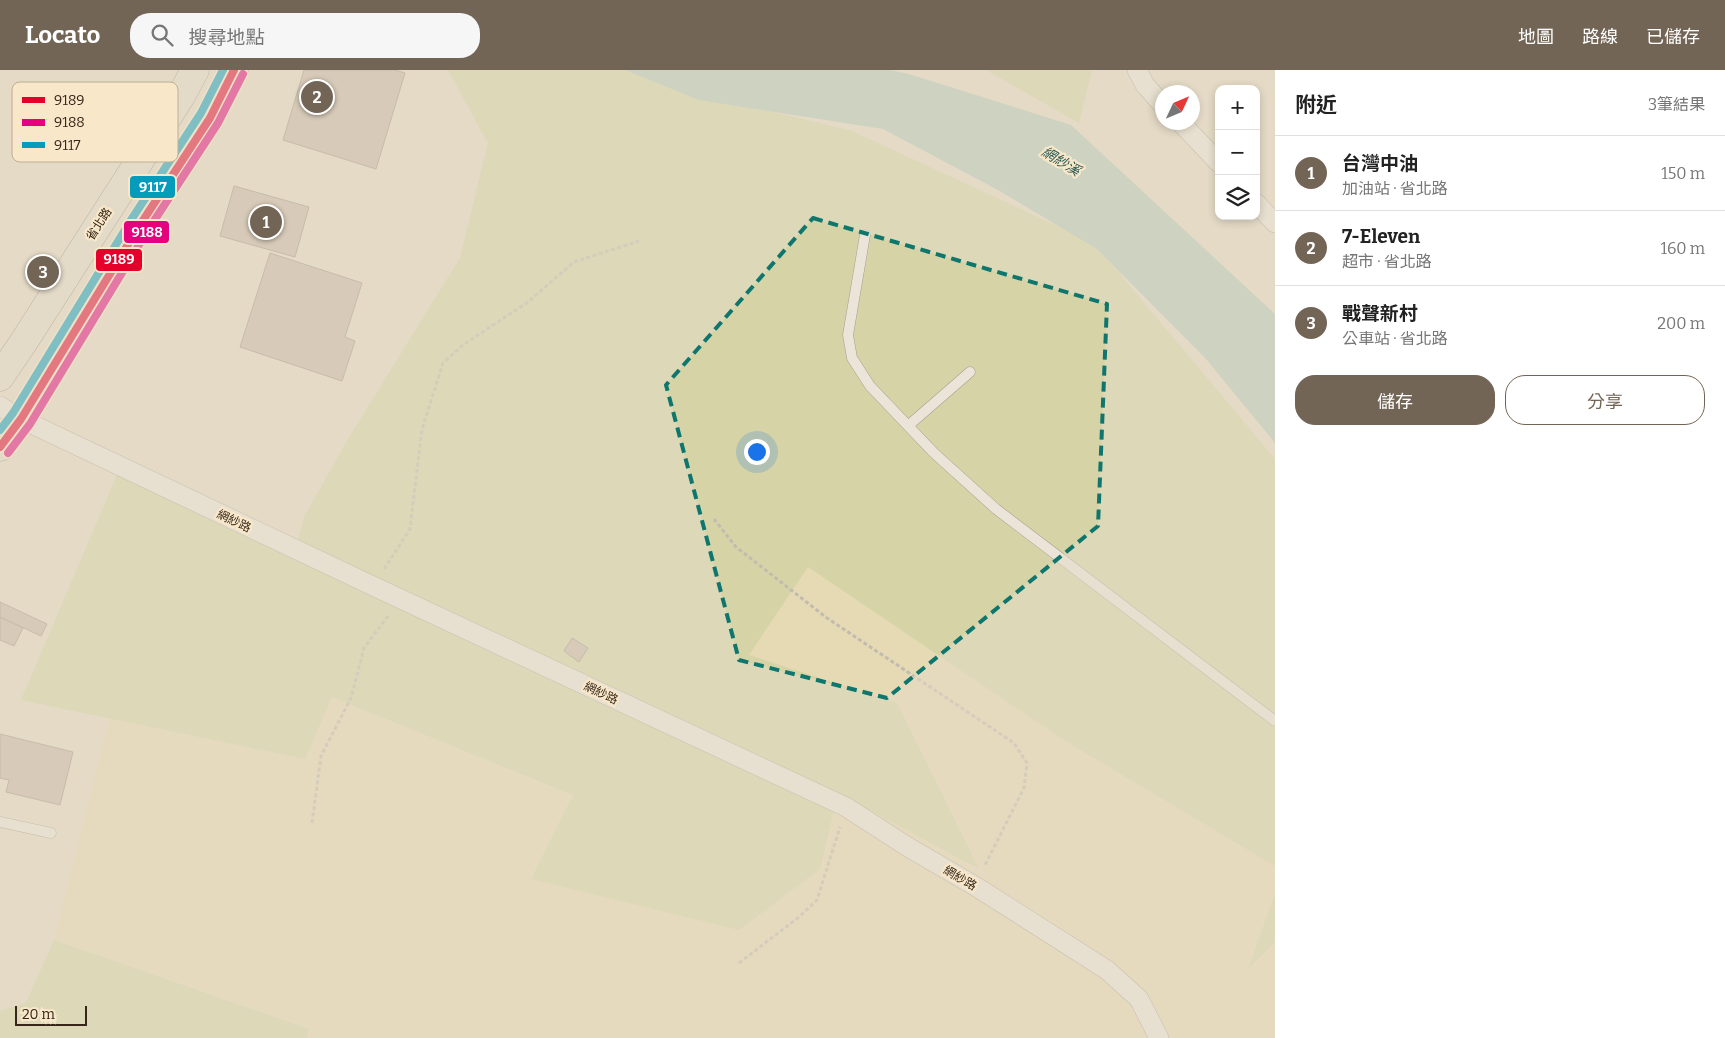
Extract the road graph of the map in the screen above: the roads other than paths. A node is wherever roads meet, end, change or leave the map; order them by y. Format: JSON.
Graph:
{"nodes":[{"id":1,"x":195,"y":70,"type":"edge"},
{"id":2,"x":234,"y":70,"type":"edge"},
{"id":3,"x":1137,"y":70,"type":"edge"},
{"id":4,"x":1155,"y":96,"type":"edge"},
{"id":5,"x":178,"y":101,"type":"edge"},
{"id":6,"x":1188,"y":130,"type":"edge"},
{"id":7,"x":1215,"y":159,"type":"edge"},
{"id":8,"x":139,"y":162,"type":"edge"},
{"id":9,"x":1260,"y":207,"type":"edge"},
{"id":10,"x":1275,"y":223,"type":"edge"},
{"id":11,"x":865,"y":235,"type":"dead end"},
{"id":12,"x":970,"y":372,"type":"dead end"},
{"id":13,"x":0,"y":376,"type":"edge"},
{"id":14,"x":11,"y":413,"type":"edge"},
{"id":15,"x":909,"y":425,"type":"junction"},
{"id":16,"x":0,"y":447,"type":"edge"},
{"id":17,"x":1275,"y":721,"type":"edge"},
{"id":18,"x":0,"y":822,"type":"edge"},
{"id":19,"x":51,"y":833,"type":"dead end"},
{"id":20,"x":1159,"y":1038,"type":"edge"}],
"edges":[{"from":1,"to":5,"type":"main road","name":"省北路"},
{"from":2,"to":14,"type":"main road"},
{"from":3,"to":4,"type":"street"},
{"from":6,"to":7,"type":"street"},
{"from":8,"to":13,"type":"main road","name":"省北路"},
{"from":9,"to":10,"type":"street"},
{"from":11,"to":15,"type":"lane"},
{"from":12,"to":15,"type":"lane"},
{"from":14,"to":16,"type":"main road"},
{"from":14,"to":20,"type":"street","name":"網紗路"},
{"from":15,"to":17,"type":"lane"},
{"from":18,"to":19,"type":"lane"}]}
